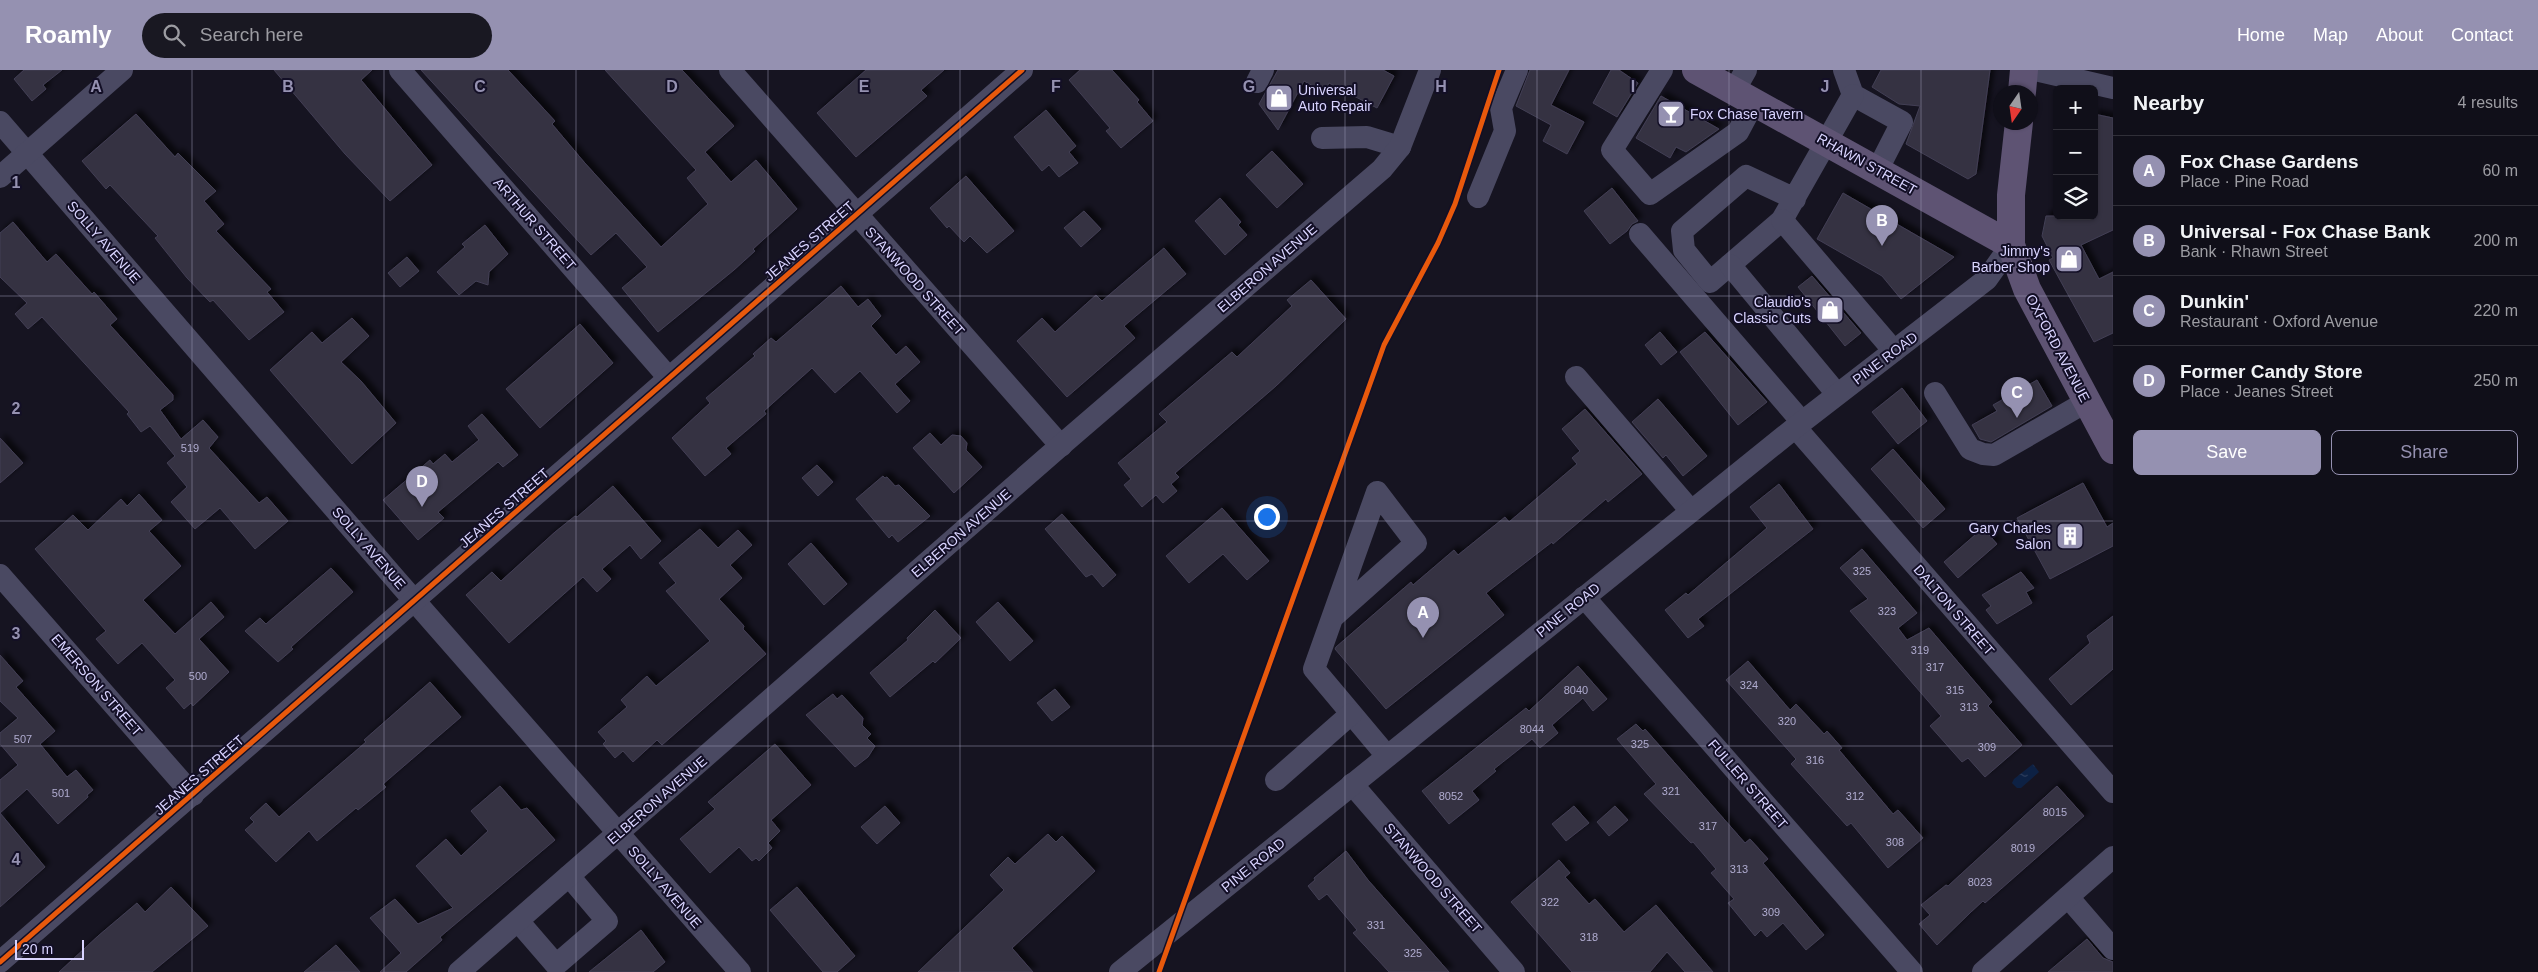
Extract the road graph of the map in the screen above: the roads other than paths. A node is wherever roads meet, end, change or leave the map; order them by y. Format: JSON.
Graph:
{"nodes":[{"id":1,"x":122,"y":70,"type":"edge"},
{"id":2,"x":400,"y":70,"type":"edge"},
{"id":3,"x":730,"y":70,"type":"edge"},
{"id":4,"x":1022,"y":70,"type":"edge"},
{"id":5,"x":1518,"y":70,"type":"edge"},
{"id":6,"x":1662,"y":70,"type":"edge"},
{"id":7,"x":1696,"y":70,"type":"edge"},
{"id":8,"x":1844,"y":70,"type":"edge"},
{"id":9,"x":2024,"y":70,"type":"edge"},
{"id":10,"x":2035,"y":70,"type":"edge"},
{"id":11,"x":1427,"y":72,"type":"edge"},
{"id":12,"x":2023,"y":85,"type":"edge"},
{"id":13,"x":1745,"y":88,"type":"edge"},
{"id":14,"x":2113,"y":88,"type":"edge"},
{"id":15,"x":1853,"y":95,"type":"junction"},
{"id":16,"x":0,"y":122,"type":"edge"},
{"id":17,"x":2017,"y":130,"type":"edge"},
{"id":18,"x":1322,"y":138,"type":"dead end"},
{"id":19,"x":1827,"y":142,"type":"junction"},
{"id":20,"x":1400,"y":147,"type":"junction"},
{"id":21,"x":27,"y":153,"type":"junction"},
{"id":22,"x":1878,"y":170,"type":"junction"},
{"id":23,"x":0,"y":177,"type":"edge"},
{"id":24,"x":1478,"y":197,"type":"dead end"},
{"id":25,"x":1795,"y":199,"type":"junction"},
{"id":26,"x":856,"y":215,"type":"junction"},
{"id":27,"x":1782,"y":220,"type":"junction"},
{"id":28,"x":1640,"y":234,"type":"dead end"},
{"id":29,"x":2011,"y":245,"type":"junction"},
{"id":30,"x":1730,"y":265,"type":"junction"},
{"id":31,"x":1894,"y":351,"type":"junction"},
{"id":32,"x":1576,"y":377,"type":"dead end"},
{"id":33,"x":669,"y":378,"type":"junction"},
{"id":34,"x":1935,"y":393,"type":"dead end"},
{"id":35,"x":1837,"y":394,"type":"junction"},
{"id":36,"x":2086,"y":402,"type":"junction"},
{"id":37,"x":1799,"y":425,"type":"junction"},
{"id":38,"x":1061,"y":446,"type":"junction"},
{"id":39,"x":2113,"y":450,"type":"edge"},
{"id":40,"x":1691,"y":511,"type":"junction"},
{"id":41,"x":0,"y":575,"type":"edge"},
{"id":42,"x":1584,"y":597,"type":"junction"},
{"id":43,"x":415,"y":600,"type":"junction"},
{"id":44,"x":1333,"y":618,"type":"junction"},
{"id":45,"x":1352,"y":714,"type":"junction"},
{"id":46,"x":1387,"y":756,"type":"junction"},
{"id":47,"x":1276,"y":780,"type":"dead end"},
{"id":48,"x":1352,"y":784,"type":"junction"},
{"id":49,"x":2113,"y":792,"type":"edge"},
{"id":50,"x":193,"y":795,"type":"junction"},
{"id":51,"x":619,"y":833,"type":"junction"},
{"id":52,"x":2113,"y":857,"type":"edge"},
{"id":53,"x":569,"y":876,"type":"junction"},
{"id":54,"x":2068,"y":897,"type":"junction"},
{"id":55,"x":518,"y":921,"type":"junction"},
{"id":56,"x":2113,"y":949,"type":"edge"},
{"id":57,"x":0,"y":962,"type":"edge"},
{"id":58,"x":459,"y":972,"type":"edge"},
{"id":59,"x":740,"y":972,"type":"edge"},
{"id":60,"x":1120,"y":972,"type":"edge"},
{"id":61,"x":1514,"y":972,"type":"edge"},
{"id":62,"x":1912,"y":972,"type":"edge"},
{"id":63,"x":1983,"y":972,"type":"edge"}],
"edges":[{"from":1,"to":21,"type":"street"},
{"from":2,"to":33,"type":"street","name":"ARTHUR STREET"},
{"from":3,"to":26,"type":"street","name":"STANWOOD STREET"},
{"from":4,"to":26,"type":"street","name":"JEANES STREET"},
{"from":5,"to":24,"type":"street"},
{"from":6,"to":13,"type":"street"},
{"from":7,"to":13,"type":"main road","name":"RHAWN STREET"},
{"from":8,"to":15,"type":"street"},
{"from":9,"to":12,"type":"main road"},
{"from":10,"to":14,"type":"street"},
{"from":11,"to":20,"type":"street","name":"ELBERON AVENUE"},
{"from":13,"to":19,"type":"main road","name":"RHAWN STREET"},
{"from":15,"to":19,"type":"street"},
{"from":15,"to":22,"type":"street"},
{"from":16,"to":21,"type":"street","name":"SOLLY AVENUE"},
{"from":17,"to":29,"type":"main road","name":"OXFORD AVENUE"},
{"from":18,"to":20,"type":"street"},
{"from":19,"to":22,"type":"main road","name":"RHAWN STREET"},
{"from":19,"to":25,"type":"street"},
{"from":20,"to":38,"type":"street","name":"ELBERON AVENUE"},
{"from":21,"to":23,"type":"street"},
{"from":21,"to":43,"type":"street","name":"SOLLY AVENUE"},
{"from":22,"to":29,"type":"main road","name":"RHAWN STREET"},
{"from":25,"to":27,"type":"street"},
{"from":25,"to":30,"type":"street"},
{"from":26,"to":33,"type":"street","name":"JEANES STREET"},
{"from":26,"to":38,"type":"street","name":"STANWOOD STREET"},
{"from":27,"to":30,"type":"street"},
{"from":27,"to":31,"type":"street"},
{"from":28,"to":37,"type":"street","name":"DALTON STREET"},
{"from":29,"to":31,"type":"street","name":"PINE ROAD"},
{"from":29,"to":36,"type":"main road","name":"OXFORD AVENUE"},
{"from":30,"to":35,"type":"street"},
{"from":31,"to":35,"type":"street","name":"PINE ROAD"},
{"from":32,"to":40,"type":"street"},
{"from":33,"to":43,"type":"street","name":"JEANES STREET"},
{"from":34,"to":36,"type":"street"},
{"from":35,"to":37,"type":"street","name":"PINE ROAD"},
{"from":36,"to":39,"type":"main road","name":"OXFORD AVENUE"},
{"from":37,"to":40,"type":"street","name":"PINE ROAD"},
{"from":37,"to":49,"type":"street","name":"DALTON STREET"},
{"from":38,"to":51,"type":"street","name":"ELBERON AVENUE"},
{"from":40,"to":42,"type":"street","name":"PINE ROAD"},
{"from":41,"to":50,"type":"street","name":"EMERSON STREET"},
{"from":42,"to":46,"type":"street","name":"PINE ROAD"},
{"from":42,"to":62,"type":"street","name":"FULLER STREET"},
{"from":43,"to":50,"type":"street","name":"JEANES STREET"},
{"from":43,"to":51,"type":"street","name":"SOLLY AVENUE"},
{"from":44,"to":44,"type":"street"},
{"from":44,"to":45,"type":"street"},
{"from":45,"to":46,"type":"street"},
{"from":45,"to":47,"type":"street"},
{"from":46,"to":48,"type":"street","name":"PINE ROAD"},
{"from":48,"to":60,"type":"street","name":"PINE ROAD"},
{"from":48,"to":61,"type":"street","name":"STANWOOD STREET"},
{"from":50,"to":57,"type":"street","name":"JEANES STREET"},
{"from":51,"to":53,"type":"street","name":"ELBERON AVENUE"},
{"from":51,"to":59,"type":"street","name":"SOLLY AVENUE"},
{"from":52,"to":54,"type":"street"},
{"from":53,"to":55,"type":"street","name":"ELBERON AVENUE"},
{"from":53,"to":55,"type":"street"},
{"from":54,"to":56,"type":"street"},
{"from":54,"to":63,"type":"street"},
{"from":55,"to":58,"type":"street","name":"ELBERON AVENUE"}]}
